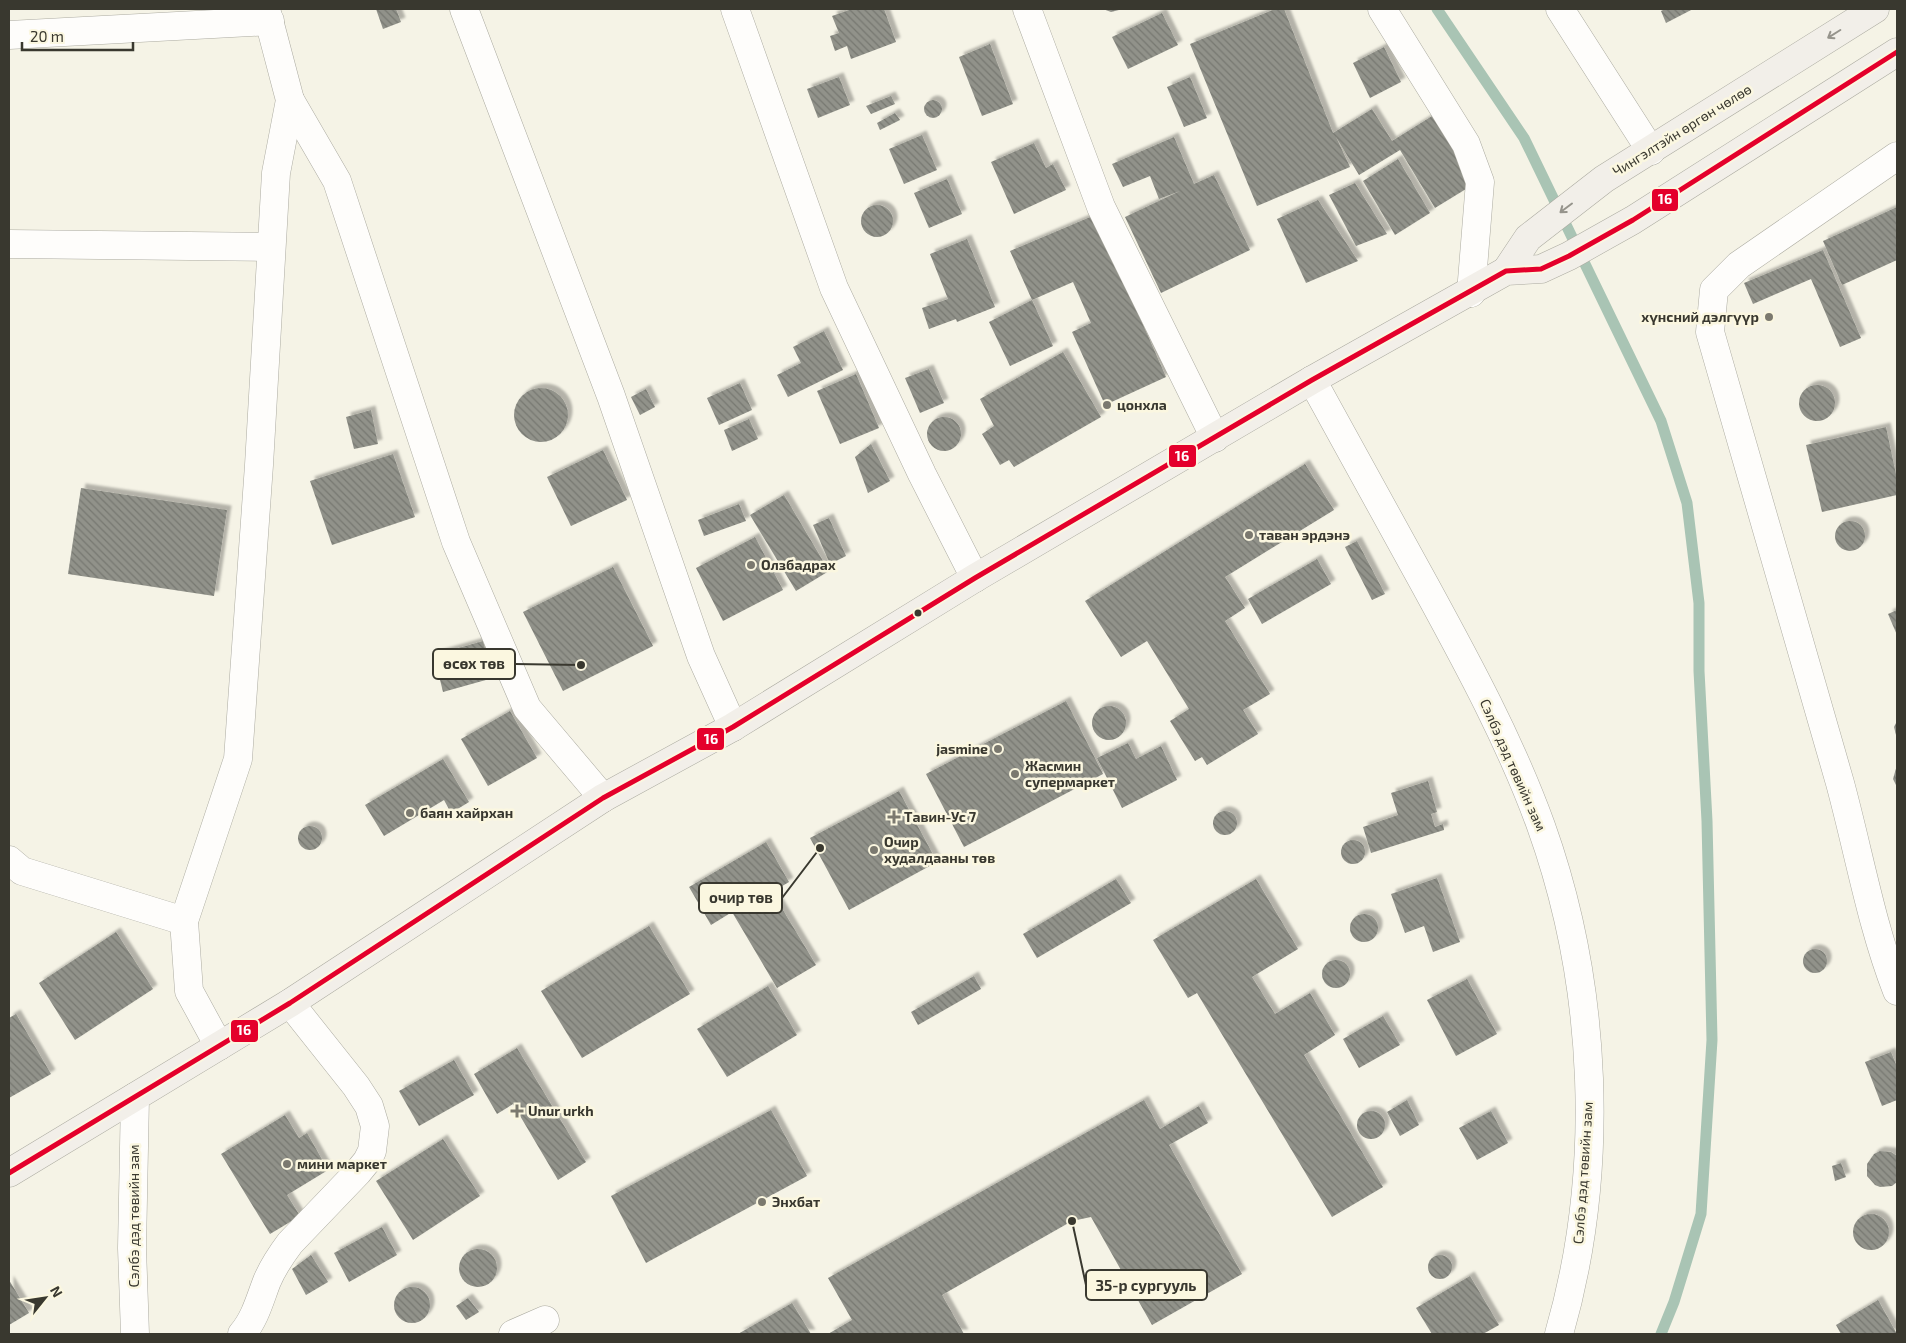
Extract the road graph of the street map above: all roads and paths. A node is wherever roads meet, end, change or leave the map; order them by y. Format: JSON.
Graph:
{"nodes":[{"id":1,"x":464,"y":9,"type":"edge"},
{"id":2,"x":735,"y":9,"type":"edge"},
{"id":3,"x":1027,"y":9,"type":"edge"},
{"id":4,"x":1382,"y":9,"type":"edge"},
{"id":5,"x":1560,"y":9,"type":"edge"},
{"id":6,"x":1875,"y":9,"type":"edge"},
{"id":7,"x":268,"y":15,"type":"edge"},
{"id":8,"x":9,"y":36,"type":"edge"},
{"id":9,"x":1897,"y":52,"type":"edge"},
{"id":10,"x":290,"y":100,"type":"junction"},
{"id":11,"x":1651,"y":151,"type":"junction"},
{"id":12,"x":1897,"y":156,"type":"edge"},
{"id":13,"x":9,"y":244,"type":"edge"},
{"id":14,"x":271,"y":247,"type":"junction"},
{"id":15,"x":1506,"y":272,"type":"junction"},
{"id":16,"x":1471,"y":292,"type":"junction"},
{"id":17,"x":1312,"y":380,"type":"junction"},
{"id":18,"x":1214,"y":438,"type":"junction"},
{"id":19,"x":976,"y":578,"type":"junction"},
{"id":20,"x":733,"y":727,"type":"junction"},
{"id":21,"x":603,"y":798,"type":"junction"},
{"id":22,"x":9,"y":860,"type":"edge"},
{"id":23,"x":184,"y":921,"type":"junction"},
{"id":24,"x":1897,"y":991,"type":"edge"},
{"id":25,"x":290,"y":1003,"type":"junction"},
{"id":26,"x":219,"y":1046,"type":"junction"},
{"id":27,"x":135,"y":1097,"type":"junction"},
{"id":28,"x":9,"y":1173,"type":"edge"},
{"id":29,"x":545,"y":1320,"type":"dead end"},
{"id":30,"x":135,"y":1334,"type":"edge"},
{"id":31,"x":242,"y":1334,"type":"edge"},
{"id":32,"x":513,"y":1334,"type":"edge"},
{"id":33,"x":1559,"y":1334,"type":"edge"}],
"edges":[{"from":1,"to":20,"type":"street"},
{"from":2,"to":19,"type":"street"},
{"from":3,"to":18,"type":"street"},
{"from":4,"to":16,"type":"street"},
{"from":5,"to":11,"type":"street"},
{"from":6,"to":11,"type":"main road","name":"Чингэлтэйн өргөн чөлөө","one_way":true},
{"from":7,"to":8,"type":"street"},
{"from":7,"to":10,"type":"street"},
{"from":9,"to":15,"type":"main road","name":"Чингэлтэйн өргөн чөлөө"},
{"from":10,"to":14,"type":"street"},
{"from":10,"to":21,"type":"street"},
{"from":11,"to":15,"type":"main road","name":"Чингэлтэйн өргөн чөлөө","one_way":true},
{"from":12,"to":24,"type":"street"},
{"from":13,"to":14,"type":"street"},
{"from":14,"to":23,"type":"street"},
{"from":15,"to":16,"type":"main road","name":"Чингэлтэйн өргөн чөлөө"},
{"from":16,"to":17,"type":"main road","name":"Чингэлтэйн өргөн чөлөө"},
{"from":17,"to":18,"type":"main road","name":"Чингэлтэйн өргөн чөлөө"},
{"from":17,"to":33,"type":"street","name":"Сэлбэ дэд төвийн зам"},
{"from":18,"to":19,"type":"main road","name":"Чингэлтэйн өргөн чөлөө"},
{"from":19,"to":20,"type":"main road","name":"Чингэлтэйн өргөн чөлөө"},
{"from":20,"to":21,"type":"main road","name":"Чингэлтэйн өргөн чөлөө"},
{"from":21,"to":25,"type":"main road","name":"Чингэлтэйн өргөн чөлөө"},
{"from":22,"to":23,"type":"street"},
{"from":23,"to":26,"type":"street"},
{"from":25,"to":26,"type":"main road","name":"Чингэлтэйн өргөн чөлөө"},
{"from":25,"to":31,"type":"street"},
{"from":26,"to":27,"type":"main road","name":"Чингэлтэйн өргөн чөлөө"},
{"from":27,"to":28,"type":"main road","name":"Чингэлтэйн өргөн чөлөө"},
{"from":27,"to":30,"type":"street","name":"Сэлбэ дэд төвийн зам"},
{"from":29,"to":32,"type":"street"}]}
